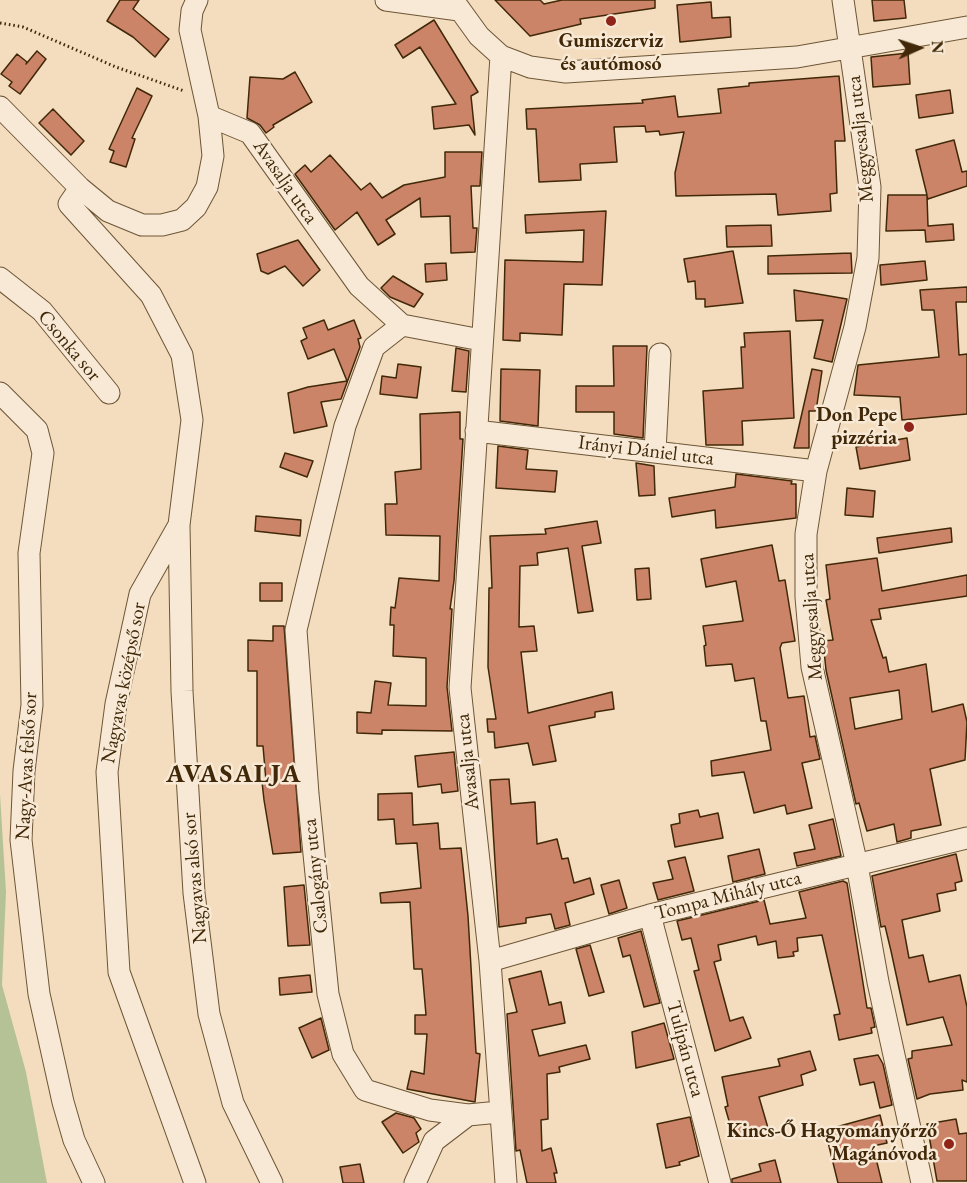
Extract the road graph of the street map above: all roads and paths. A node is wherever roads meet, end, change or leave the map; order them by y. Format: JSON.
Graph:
{"nodes":[{"id":1,"x":197,"y":0,"type":"edge"},
{"id":2,"x":386,"y":0,"type":"edge"},
{"id":3,"x":843,"y":0,"type":"edge"},
{"id":4,"x":456,"y":5,"type":"edge"},
{"id":5,"x":0,"y":23,"type":"edge"},
{"id":6,"x":967,"y":27,"type":"edge"},
{"id":7,"x":851,"y":48,"type":"junction"},
{"id":8,"x":501,"y":56,"type":"junction"},
{"id":9,"x":0,"y":107,"type":"edge"},
{"id":10,"x":207,"y":107,"type":"junction"},
{"id":11,"x":80,"y":188,"type":"junction"},
{"id":12,"x":0,"y":278,"type":"edge"},
{"id":13,"x":402,"y":325,"type":"junction"},
{"id":14,"x":481,"y":340,"type":"junction"},
{"id":15,"x":660,"y":354,"type":"dead end"},
{"id":16,"x":0,"y":393,"type":"edge"},
{"id":17,"x":109,"y":393,"type":"dead end"},
{"id":18,"x":476,"y":431,"type":"junction"},
{"id":19,"x":655,"y":452,"type":"junction"},
{"id":20,"x":816,"y":471,"type":"junction"},
{"id":21,"x":179,"y":525,"type":"junction"},
{"id":22,"x":967,"y":838,"type":"edge"},
{"id":23,"x":857,"y":865,"type":"junction"},
{"id":24,"x":650,"y":915,"type":"junction"},
{"id":25,"x":490,"y":961,"type":"junction"},
{"id":26,"x":499,"y":1112,"type":"junction"},
{"id":27,"x":468,"y":1115,"type":"junction"},
{"id":28,"x":94,"y":1183,"type":"edge"},
{"id":29,"x":195,"y":1183,"type":"edge"},
{"id":30,"x":272,"y":1183,"type":"edge"},
{"id":31,"x":416,"y":1183,"type":"edge"},
{"id":32,"x":506,"y":1183,"type":"edge"},
{"id":33,"x":720,"y":1183,"type":"edge"},
{"id":34,"x":922,"y":1183,"type":"edge"}],
"edges":[{"from":1,"to":10,"type":"street"},
{"from":2,"to":4,"type":"street"},
{"from":3,"to":7,"type":"street","name":"Meggyesalja utca"},
{"from":4,"to":8,"type":"street"},
{"from":5,"to":10,"type":"path"},
{"from":6,"to":7,"type":"street"},
{"from":7,"to":8,"type":"street"},
{"from":7,"to":20,"type":"street","name":"Meggyesalja utca"},
{"from":8,"to":14,"type":"street","name":"Avasalja utca"},
{"from":9,"to":11,"type":"street"},
{"from":10,"to":11,"type":"street"},
{"from":10,"to":13,"type":"street","name":"Avasalja utca"},
{"from":11,"to":21,"type":"street","name":"Nagyavas középső sor"},
{"from":12,"to":17,"type":"street","name":"Csonka sor"},
{"from":13,"to":14,"type":"street"},
{"from":13,"to":27,"type":"street","name":"Csalogány utca"},
{"from":14,"to":18,"type":"street","name":"Avasalja utca"},
{"from":15,"to":19,"type":"street"},
{"from":16,"to":28,"type":"street","name":"Nagy-Avas felső sor"},
{"from":18,"to":19,"type":"street","name":"Irányi Dániel utca"},
{"from":18,"to":25,"type":"street","name":"Avasalja utca"},
{"from":19,"to":20,"type":"street","name":"Irányi Dániel utca"},
{"from":20,"to":23,"type":"street","name":"Meggyesalja utca"},
{"from":21,"to":29,"type":"street","name":"Nagyavas középső sor"},
{"from":21,"to":30,"type":"street","name":"Nagyavas alsó sor"},
{"from":22,"to":23,"type":"street","name":"Tompa Mihály utca"},
{"from":23,"to":24,"type":"street","name":"Tompa Mihály utca"},
{"from":23,"to":34,"type":"street","name":"Meggyesalja utca"},
{"from":24,"to":25,"type":"street","name":"Tompa Mihály utca"},
{"from":24,"to":33,"type":"street","name":"Tulipán utca"},
{"from":25,"to":26,"type":"street","name":"Avasalja utca"},
{"from":26,"to":27,"type":"street","name":"Csalogány utca"},
{"from":26,"to":32,"type":"street","name":"Avasalja utca"},
{"from":27,"to":31,"type":"street"}]}
